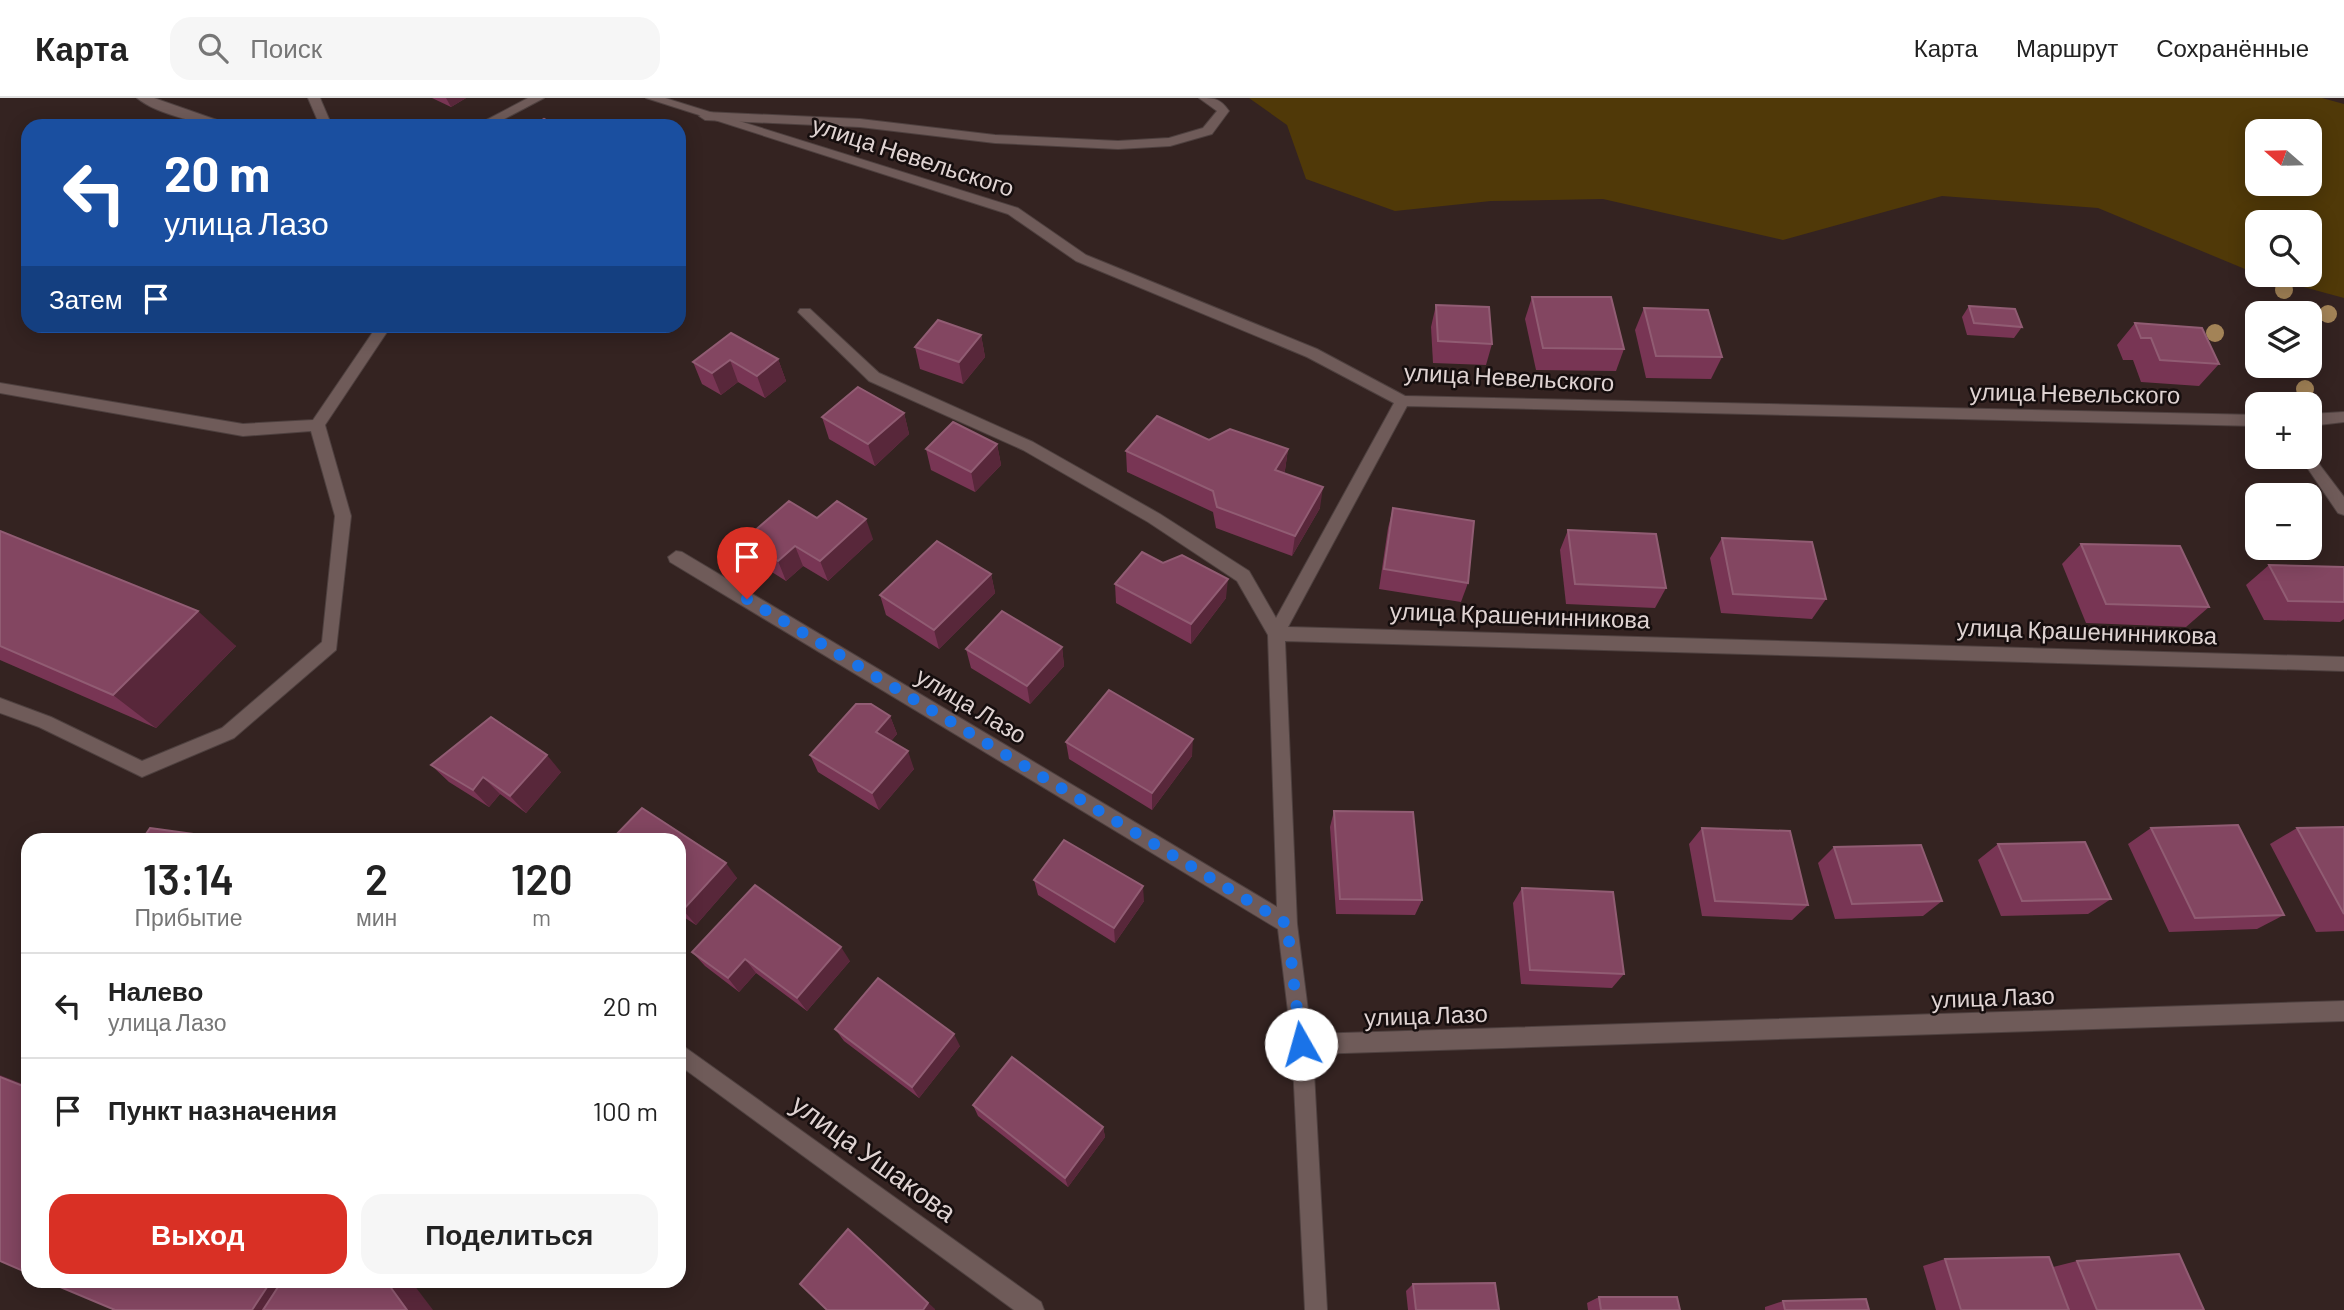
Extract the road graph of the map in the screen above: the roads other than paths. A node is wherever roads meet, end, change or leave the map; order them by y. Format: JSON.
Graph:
{"nodes":[{"id":1,"x":143,"y":98,"type":"edge"},
{"id":2,"x":314,"y":98,"type":"edge"},
{"id":3,"x":538,"y":98,"type":"edge"},
{"id":4,"x":652,"y":98,"type":"edge"},
{"id":5,"x":1205,"y":98,"type":"edge"},
{"id":6,"x":705,"y":116,"type":"junction"},
{"id":7,"x":201,"y":119,"type":"edge"},
{"id":8,"x":323,"y":119,"type":"edge"},
{"id":9,"x":495,"y":119,"type":"edge"},
{"id":10,"x":805,"y":312,"type":"dead end"},
{"id":11,"x":379,"y":333,"type":"edge"},
{"id":12,"x":0,"y":388,"type":"edge"},
{"id":13,"x":1403,"y":401,"type":"junction"},
{"id":14,"x":2344,"y":417,"type":"edge"},
{"id":15,"x":2322,"y":419,"type":"edge"},
{"id":16,"x":2245,"y":421,"type":"edge"},
{"id":17,"x":317,"y":425,"type":"junction"},
{"id":18,"x":2316,"y":469,"type":"edge"},
{"id":19,"x":2344,"y":509,"type":"edge"},
{"id":20,"x":676,"y":557,"type":"dead end"},
{"id":21,"x":1276,"y":634,"type":"junction"},
{"id":22,"x":2344,"y":664,"type":"edge"},
{"id":23,"x":0,"y":705,"type":"edge"},
{"id":24,"x":1287,"y":924,"type":"junction"},
{"id":25,"x":2344,"y":1011,"type":"edge"},
{"id":26,"x":1301,"y":1044,"type":"junction"},
{"id":27,"x":686,"y":1058,"type":"edge"},
{"id":28,"x":1033,"y":1310,"type":"edge"},
{"id":29,"x":1316,"y":1310,"type":"edge"}],
"edges":[{"from":1,"to":7,"type":"street"},
{"from":2,"to":8,"type":"street"},
{"from":3,"to":9,"type":"street"},
{"from":4,"to":6,"type":"street","name":"улица Невельского"},
{"from":5,"to":6,"type":"street"},
{"from":6,"to":13,"type":"street","name":"улица Невельского"},
{"from":10,"to":21,"type":"street"},
{"from":11,"to":17,"type":"street"},
{"from":12,"to":17,"type":"street"},
{"from":13,"to":16,"type":"street","name":"улица Невельского"},
{"from":13,"to":21,"type":"street"},
{"from":14,"to":15,"type":"street"},
{"from":17,"to":23,"type":"street"},
{"from":18,"to":19,"type":"street"},
{"from":20,"to":24,"type":"street","name":"улица Лазо"},
{"from":21,"to":22,"type":"street","name":"улица Крашенинникова"},
{"from":21,"to":24,"type":"street"},
{"from":24,"to":26,"type":"street"},
{"from":25,"to":26,"type":"street","name":"улица Лазо"},
{"from":26,"to":29,"type":"street"},
{"from":27,"to":28,"type":"street","name":"улица Ушакова"}]}
